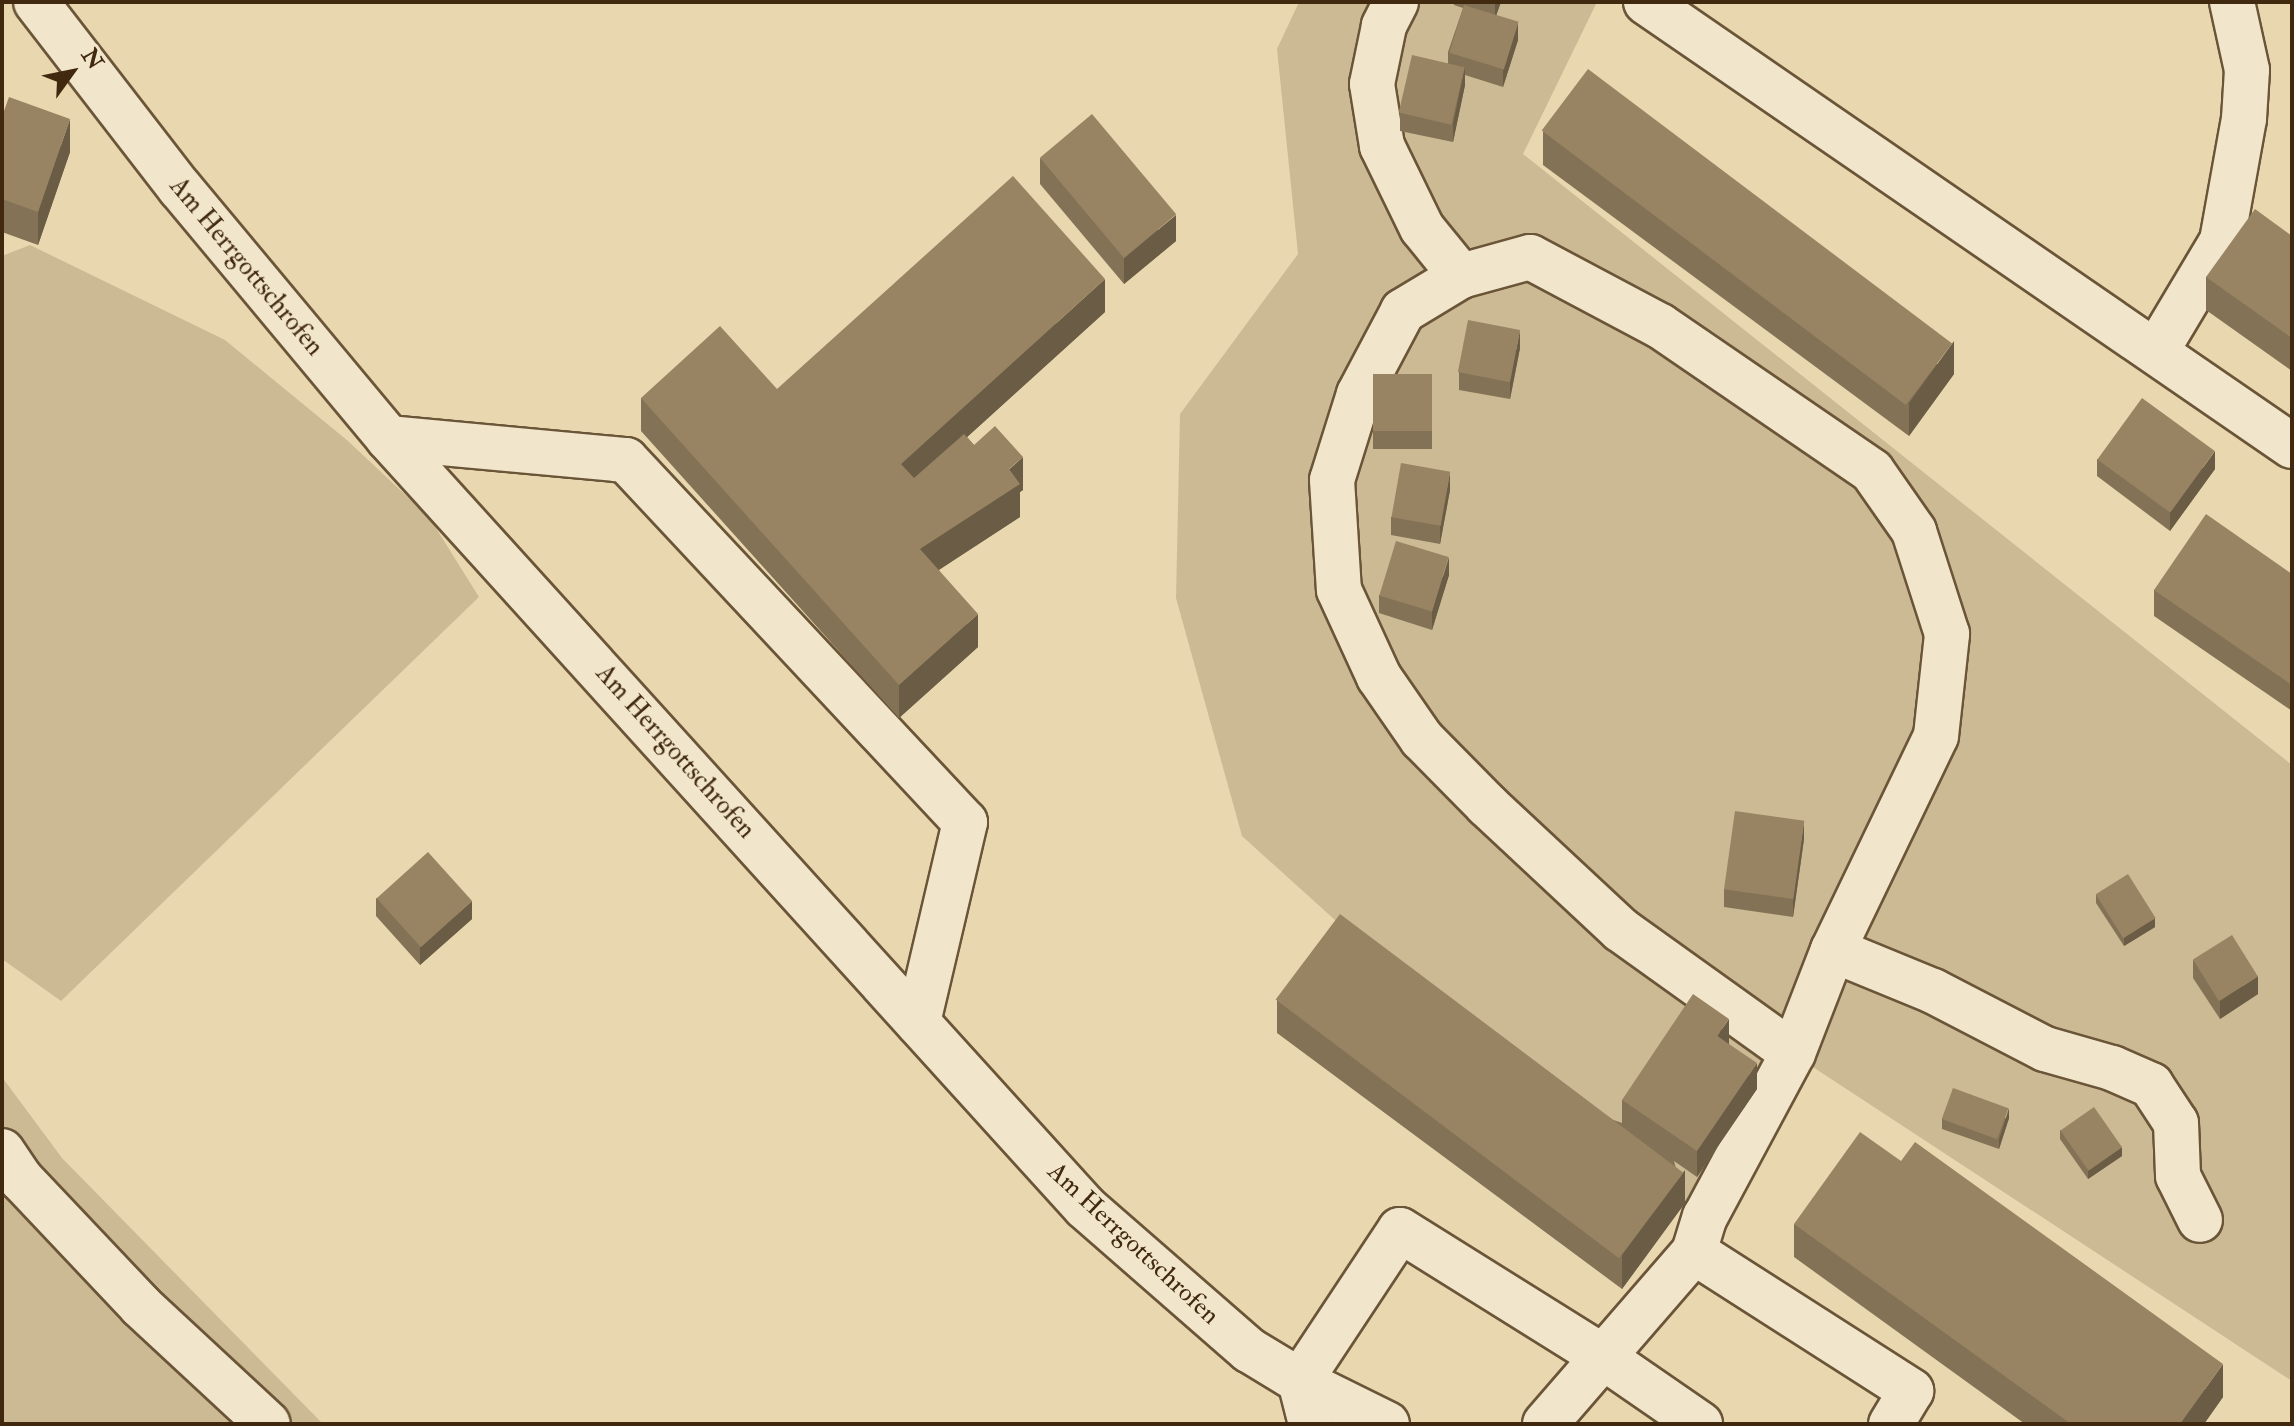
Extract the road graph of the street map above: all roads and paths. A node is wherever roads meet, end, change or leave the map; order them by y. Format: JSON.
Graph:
{"nodes":[{"id":1,"x":36,"y":2,"type":"edge"},
{"id":2,"x":1396,"y":2,"type":"edge"},
{"id":3,"x":1646,"y":2,"type":"edge"},
{"id":4,"x":2232,"y":2,"type":"edge"},
{"id":5,"x":1461,"y":276,"type":"junction"},
{"id":6,"x":2157,"y":350,"type":"junction"},
{"id":7,"x":388,"y":438,"type":"junction"},
{"id":8,"x":2292,"y":446,"type":"edge"},
{"id":9,"x":1833,"y":950,"type":"junction"},
{"id":10,"x":918,"y":1023,"type":"junction"},
{"id":11,"x":1793,"y":1053,"type":"junction"},
{"id":12,"x":2,"y":1151,"type":"edge"},
{"id":13,"x":2200,"y":1220,"type":"dead end"},
{"id":14,"x":1694,"y":1252,"type":"junction"},
{"id":15,"x":1603,"y":1357,"type":"junction"},
{"id":16,"x":1300,"y":1381,"type":"junction"},
{"id":17,"x":268,"y":1424,"type":"edge"},
{"id":18,"x":1311,"y":1424,"type":"edge"},
{"id":19,"x":1387,"y":1424,"type":"edge"},
{"id":20,"x":1545,"y":1424,"type":"edge"},
{"id":21,"x":1700,"y":1424,"type":"edge"},
{"id":22,"x":1891,"y":1424,"type":"edge"}],
"edges":[{"from":1,"to":7,"type":"lane","name":"Am Herrgottschrofen"},
{"from":2,"to":5,"type":"lane"},
{"from":3,"to":6,"type":"lane"},
{"from":4,"to":6,"type":"lane"},
{"from":5,"to":9,"type":"lane"},
{"from":5,"to":11,"type":"lane"},
{"from":6,"to":8,"type":"lane"},
{"from":7,"to":10,"type":"lane","name":"Am Herrgottschrofen"},
{"from":7,"to":10,"type":"lane"},
{"from":9,"to":11,"type":"lane"},
{"from":9,"to":13,"type":"lane"},
{"from":10,"to":16,"type":"lane","name":"Am Herrgottschrofen"},
{"from":11,"to":14,"type":"lane"},
{"from":12,"to":17,"type":"lane"},
{"from":14,"to":15,"type":"lane"},
{"from":14,"to":22,"type":"lane"},
{"from":15,"to":16,"type":"lane"},
{"from":15,"to":20,"type":"lane"},
{"from":15,"to":21,"type":"lane"},
{"from":16,"to":18,"type":"lane"},
{"from":16,"to":19,"type":"lane","name":"Am Herrgottschrofen"}]}
